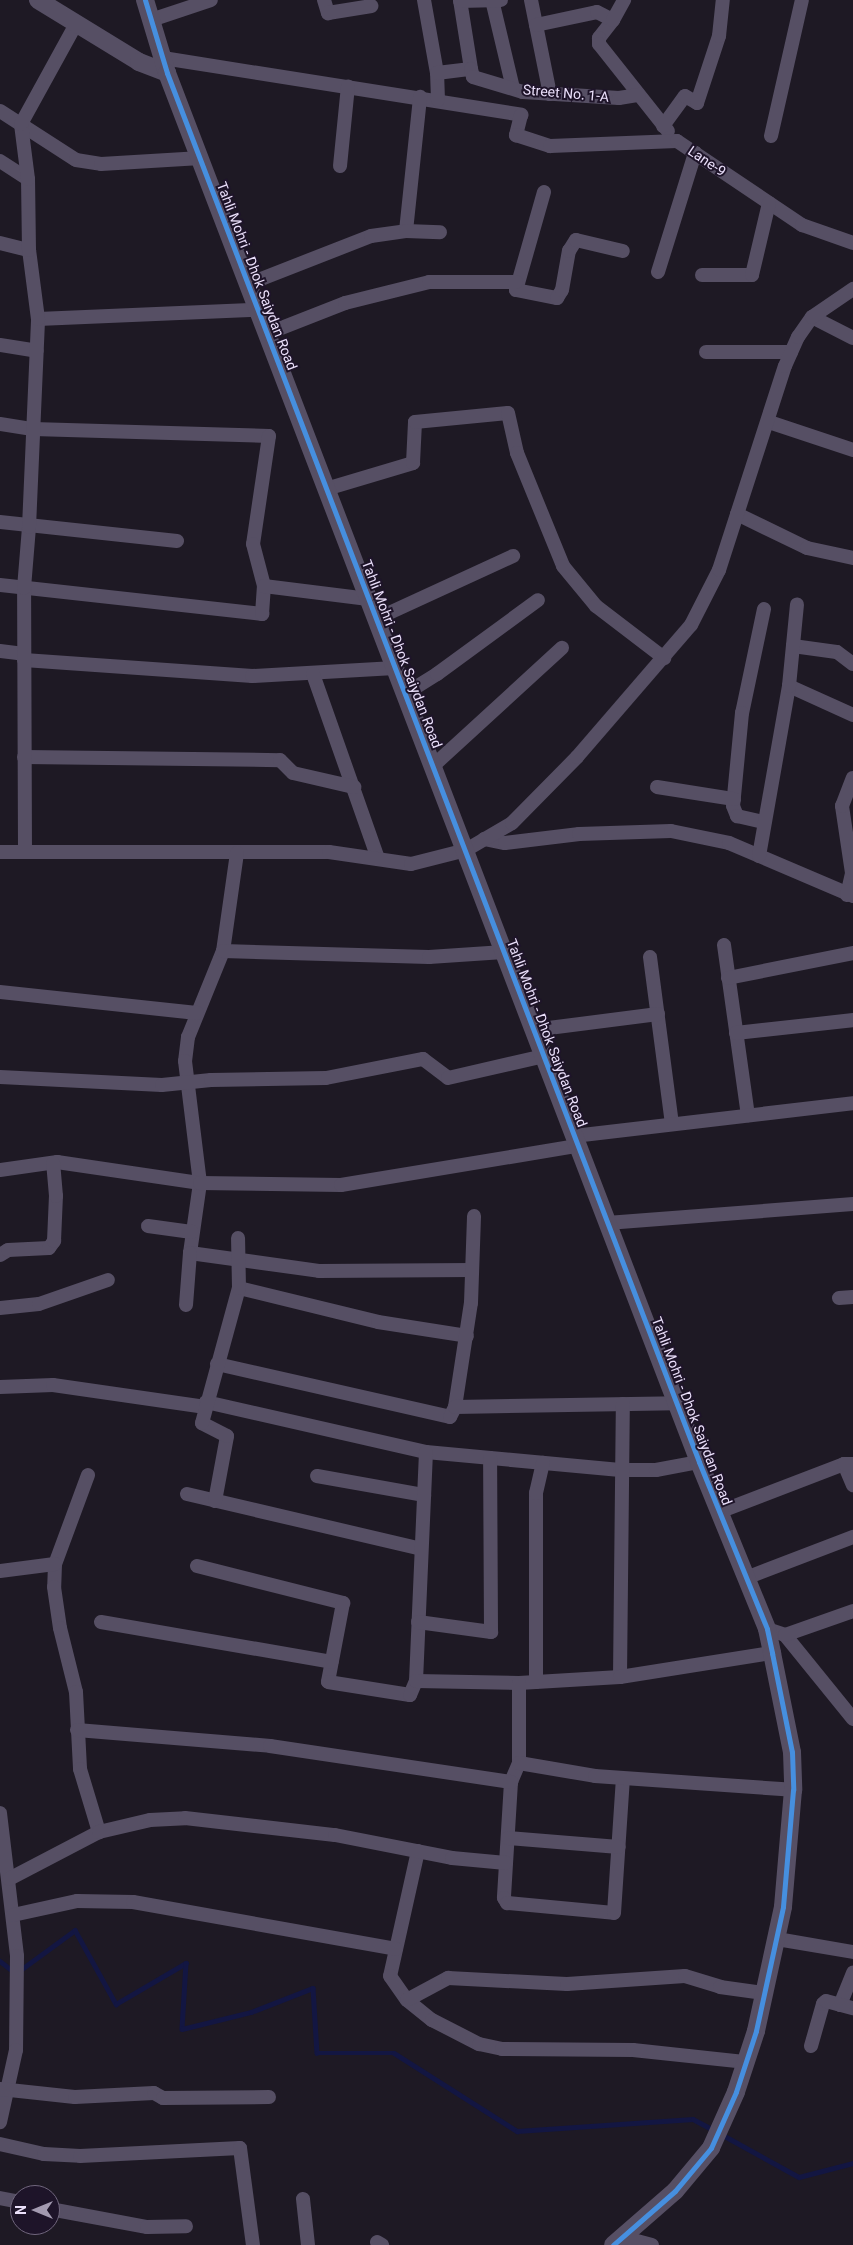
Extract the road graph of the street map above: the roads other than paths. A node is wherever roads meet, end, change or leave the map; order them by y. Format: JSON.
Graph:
{"nodes":[{"id":1,"x":38,"y":0,"type":"edge"},
{"id":2,"x":145,"y":0,"type":"edge"},
{"id":3,"x":211,"y":0,"type":"edge"},
{"id":4,"x":324,"y":0,"type":"edge"},
{"id":5,"x":424,"y":0,"type":"edge"},
{"id":6,"x":492,"y":0,"type":"edge"},
{"id":7,"x":502,"y":0,"type":"edge"},
{"id":8,"x":531,"y":0,"type":"edge"},
{"id":9,"x":624,"y":0,"type":"edge"},
{"id":10,"x":723,"y":0,"type":"edge"},
{"id":11,"x":802,"y":0,"type":"edge"},
{"id":12,"x":460,"y":1,"type":"edge"},
{"id":13,"x":371,"y":6,"type":"dead end"},
{"id":14,"x":151,"y":20,"type":"junction"},
{"id":15,"x":613,"y":20,"type":"junction"},
{"id":16,"x":76,"y":24,"type":"junction"},
{"id":17,"x":536,"y":25,"type":"junction"},
{"id":18,"x":165,"y":65,"type":"junction"},
{"id":19,"x":471,"y":70,"type":"junction"},
{"id":20,"x":437,"y":74,"type":"junction"},
{"id":21,"x":348,"y":86,"type":"junction"},
{"id":22,"x":513,"y":88,"type":"junction"},
{"id":23,"x":550,"y":94,"type":"junction"},
{"id":24,"x":639,"y":95,"type":"junction"},
{"id":25,"x":420,"y":97,"type":"junction"},
{"id":26,"x":438,"y":100,"type":"junction"},
{"id":27,"x":0,"y":110,"type":"edge"},
{"id":28,"x":21,"y":124,"type":"junction"},
{"id":29,"x":663,"y":126,"type":"junction"},
{"id":30,"x":771,"y":136,"type":"dead end"},
{"id":31,"x":677,"y":140,"type":"junction"},
{"id":32,"x":695,"y":153,"type":"junction"},
{"id":33,"x":201,"y":158,"type":"junction"},
{"id":34,"x":0,"y":161,"type":"edge"},
{"id":35,"x":340,"y":166,"type":"dead end"},
{"id":36,"x":28,"y":179,"type":"junction"},
{"id":37,"x":544,"y":192,"type":"dead end"},
{"id":38,"x":769,"y":203,"type":"junction"},
{"id":39,"x":406,"y":231,"type":"junction"},
{"id":40,"x":440,"y":232,"type":"dead end"},
{"id":41,"x":0,"y":242,"type":"edge"},
{"id":42,"x":853,"y":243,"type":"edge"},
{"id":43,"x":30,"y":250,"type":"junction"},
{"id":44,"x":623,"y":251,"type":"dead end"},
{"id":45,"x":658,"y":272,"type":"dead end"},
{"id":46,"x":702,"y":276,"type":"dead end"},
{"id":47,"x":516,"y":282,"type":"junction"},
{"id":48,"x":248,"y":284,"type":"junction"},
{"id":49,"x":853,"y":289,"type":"edge"},
{"id":50,"x":257,"y":310,"type":"junction"},
{"id":51,"x":812,"y":317,"type":"junction"},
{"id":52,"x":38,"y":319,"type":"junction"},
{"id":53,"x":266,"y":334,"type":"junction"},
{"id":54,"x":853,"y":338,"type":"edge"},
{"id":55,"x":0,"y":345,"type":"edge"},
{"id":56,"x":36,"y":351,"type":"junction"},
{"id":57,"x":706,"y":352,"type":"dead end"},
{"id":58,"x":792,"y":352,"type":"junction"},
{"id":59,"x":769,"y":422,"type":"junction"},
{"id":60,"x":0,"y":424,"type":"edge"},
{"id":61,"x":33,"y":429,"type":"junction"},
{"id":62,"x":853,"y":450,"type":"edge"},
{"id":63,"x":326,"y":490,"type":"junction"},
{"id":64,"x":737,"y":514,"type":"junction"},
{"id":65,"x":0,"y":522,"type":"edge"},
{"id":66,"x":30,"y":527,"type":"junction"},
{"id":67,"x":177,"y":541,"type":"dead end"},
{"id":68,"x":513,"y":556,"type":"dead end"},
{"id":69,"x":853,"y":558,"type":"edge"},
{"id":70,"x":0,"y":585,"type":"edge"},
{"id":71,"x":264,"y":586,"type":"junction"},
{"id":72,"x":24,"y":588,"type":"junction"},
{"id":73,"x":368,"y":599,"type":"junction"},
{"id":74,"x":538,"y":600,"type":"dead end"},
{"id":75,"x":797,"y":604,"type":"dead end"},
{"id":76,"x":764,"y":609,"type":"dead end"},
{"id":77,"x":376,"y":619,"type":"junction"},
{"id":78,"x":793,"y":646,"type":"junction"},
{"id":79,"x":562,"y":648,"type":"dead end"},
{"id":80,"x":0,"y":651,"type":"edge"},
{"id":81,"x":24,"y":657,"type":"junction"},
{"id":82,"x":664,"y":658,"type":"junction"},
{"id":83,"x":853,"y":664,"type":"edge"},
{"id":84,"x":395,"y":668,"type":"junction"},
{"id":85,"x":313,"y":674,"type":"junction"},
{"id":86,"x":789,"y":686,"type":"junction"},
{"id":87,"x":405,"y":694,"type":"junction"},
{"id":88,"x":853,"y":715,"type":"edge"},
{"id":89,"x":24,"y":757,"type":"junction"},
{"id":90,"x":434,"y":766,"type":"junction"},
{"id":91,"x":853,"y":778,"type":"edge"},
{"id":92,"x":354,"y":787,"type":"junction"},
{"id":93,"x":657,"y":787,"type":"dead end"},
{"id":94,"x":734,"y":799,"type":"junction"},
{"id":95,"x":764,"y":822,"type":"junction"},
{"id":96,"x":484,"y":839,"type":"junction"},
{"id":97,"x":466,"y":850,"type":"junction"},
{"id":98,"x":25,"y":851,"type":"junction"},
{"id":99,"x":0,"y":852,"type":"edge"},
{"id":100,"x":237,"y":853,"type":"junction"},
{"id":101,"x":759,"y":856,"type":"junction"},
{"id":102,"x":378,"y":859,"type":"junction"},
{"id":103,"x":850,"y":896,"type":"edge"},
{"id":104,"x":724,"y":945,"type":"dead end"},
{"id":105,"x":223,"y":951,"type":"junction"},
{"id":106,"x":504,"y":952,"type":"junction"},
{"id":107,"x":853,"y":953,"type":"edge"},
{"id":108,"x":650,"y":957,"type":"dead end"},
{"id":109,"x":728,"y":978,"type":"junction"},
{"id":110,"x":0,"y":992,"type":"edge"},
{"id":111,"x":197,"y":1013,"type":"junction"},
{"id":112,"x":658,"y":1014,"type":"junction"},
{"id":113,"x":853,"y":1020,"type":"edge"},
{"id":114,"x":534,"y":1030,"type":"junction"},
{"id":115,"x":736,"y":1033,"type":"junction"},
{"id":116,"x":544,"y":1056,"type":"junction"},
{"id":117,"x":0,"y":1077,"type":"edge"},
{"id":118,"x":185,"y":1083,"type":"junction"},
{"id":119,"x":853,"y":1103,"type":"edge"},
{"id":120,"x":748,"y":1115,"type":"junction"},
{"id":121,"x":672,"y":1124,"type":"junction"},
{"id":122,"x":575,"y":1141,"type":"junction"},
{"id":123,"x":52,"y":1163,"type":"junction"},
{"id":124,"x":0,"y":1170,"type":"edge"},
{"id":125,"x":200,"y":1183,"type":"junction"},
{"id":126,"x":853,"y":1204,"type":"edge"},
{"id":127,"x":474,"y":1216,"type":"dead end"},
{"id":128,"x":607,"y":1223,"type":"junction"},
{"id":129,"x":148,"y":1226,"type":"dead end"},
{"id":130,"x":192,"y":1232,"type":"junction"},
{"id":131,"x":238,"y":1238,"type":"dead end"},
{"id":132,"x":190,"y":1253,"type":"junction"},
{"id":133,"x":0,"y":1254,"type":"edge"},
{"id":134,"x":239,"y":1259,"type":"junction"},
{"id":135,"x":472,"y":1270,"type":"junction"},
{"id":136,"x":108,"y":1280,"type":"dead end"},
{"id":137,"x":239,"y":1288,"type":"junction"},
{"id":138,"x":186,"y":1305,"type":"dead end"},
{"id":139,"x":0,"y":1308,"type":"edge"},
{"id":140,"x":467,"y":1336,"type":"junction"},
{"id":141,"x":217,"y":1364,"type":"junction"},
{"id":142,"x":0,"y":1387,"type":"edge"},
{"id":143,"x":676,"y":1403,"type":"junction"},
{"id":144,"x":206,"y":1404,"type":"junction"},
{"id":145,"x":623,"y":1404,"type":"junction"},
{"id":146,"x":455,"y":1407,"type":"junction"},
{"id":147,"x":426,"y":1452,"type":"junction"},
{"id":148,"x":490,"y":1458,"type":"junction"},
{"id":149,"x":543,"y":1462,"type":"junction"},
{"id":150,"x":699,"y":1462,"type":"junction"},
{"id":151,"x":848,"y":1464,"type":"edge"},
{"id":152,"x":620,"y":1470,"type":"junction"},
{"id":153,"x":88,"y":1475,"type":"dead end"},
{"id":154,"x":317,"y":1476,"type":"dead end"},
{"id":155,"x":853,"y":1485,"type":"edge"},
{"id":156,"x":187,"y":1494,"type":"dead end"},
{"id":157,"x":424,"y":1495,"type":"junction"},
{"id":158,"x":215,"y":1501,"type":"junction"},
{"id":159,"x":719,"y":1512,"type":"junction"},
{"id":160,"x":853,"y":1537,"type":"edge"},
{"id":161,"x":421,"y":1549,"type":"junction"},
{"id":162,"x":55,"y":1564,"type":"junction"},
{"id":163,"x":196,"y":1566,"type":"dead end"},
{"id":164,"x":0,"y":1571,"type":"edge"},
{"id":165,"x":746,"y":1578,"type":"junction"},
{"id":166,"x":853,"y":1611,"type":"edge"},
{"id":167,"x":101,"y":1622,"type":"dead end"},
{"id":168,"x":418,"y":1622,"type":"junction"},
{"id":169,"x":767,"y":1629,"type":"junction"},
{"id":170,"x":785,"y":1635,"type":"junction"},
{"id":171,"x":772,"y":1653,"type":"junction"},
{"id":172,"x":332,"y":1662,"type":"junction"},
{"id":173,"x":620,"y":1677,"type":"junction"},
{"id":174,"x":416,"y":1681,"type":"junction"},
{"id":175,"x":536,"y":1682,"type":"junction"},
{"id":176,"x":519,"y":1684,"type":"junction"},
{"id":177,"x":853,"y":1719,"type":"edge"},
{"id":178,"x":77,"y":1730,"type":"junction"},
{"id":179,"x":519,"y":1763,"type":"junction"},
{"id":180,"x":623,"y":1778,"type":"junction"},
{"id":181,"x":511,"y":1782,"type":"junction"},
{"id":182,"x":793,"y":1790,"type":"junction"},
{"id":183,"x":0,"y":1813,"type":"edge"},
{"id":184,"x":99,"y":1832,"type":"junction"},
{"id":185,"x":508,"y":1838,"type":"junction"},
{"id":186,"x":619,"y":1847,"type":"junction"},
{"id":187,"x":418,"y":1851,"type":"junction"},
{"id":188,"x":506,"y":1863,"type":"junction"},
{"id":189,"x":9,"y":1879,"type":"junction"},
{"id":190,"x":13,"y":1915,"type":"junction"},
{"id":191,"x":777,"y":1938,"type":"junction"},
{"id":192,"x":396,"y":1950,"type":"junction"},
{"id":193,"x":853,"y":1952,"type":"edge"},
{"id":194,"x":853,"y":1972,"type":"edge"},
{"id":195,"x":764,"y":1993,"type":"junction"},
{"id":196,"x":407,"y":2000,"type":"junction"},
{"id":197,"x":847,"y":2007,"type":"edge"},
{"id":198,"x":811,"y":2046,"type":"dead end"},
{"id":199,"x":746,"y":2062,"type":"junction"},
{"id":200,"x":4,"y":2090,"type":"edge"},
{"id":201,"x":269,"y":2097,"type":"dead end"},
{"id":202,"x":0,"y":2122,"type":"edge"},
{"id":203,"x":0,"y":2144,"type":"edge"},
{"id":204,"x":302,"y":2198,"type":"dead end"},
{"id":205,"x":60,"y":2211,"type":"edge"},
{"id":206,"x":186,"y":2226,"type":"dead end"},
{"id":207,"x":617,"y":2241,"type":"edge"},
{"id":208,"x":253,"y":2245,"type":"edge"},
{"id":209,"x":308,"y":2245,"type":"edge"},
{"id":210,"x":652,"y":2245,"type":"edge"}],
"edges":[{"from":1,"to":16,"type":"street"},
{"from":2,"to":14,"type":"street","name":"Tahli Mohri - Dhok Saiydan Road"},
{"from":3,"to":14,"type":"street"},
{"from":4,"to":13,"type":"street"},
{"from":5,"to":20,"type":"street"},
{"from":6,"to":7,"type":"street"},
{"from":6,"to":12,"type":"street"},
{"from":6,"to":22,"type":"street"},
{"from":8,"to":17,"type":"street"},
{"from":9,"to":15,"type":"street"},
{"from":10,"to":29,"type":"street"},
{"from":11,"to":30,"type":"street"},
{"from":12,"to":19,"type":"street"},
{"from":14,"to":18,"type":"street","name":"Tahli Mohri - Dhok Saiydan Road"},
{"from":15,"to":17,"type":"street"},
{"from":15,"to":24,"type":"street"},
{"from":16,"to":18,"type":"street"},
{"from":16,"to":28,"type":"street"},
{"from":17,"to":23,"type":"street"},
{"from":18,"to":21,"type":"street"},
{"from":18,"to":33,"type":"street","name":"Tahli Mohri - Dhok Saiydan Road"},
{"from":19,"to":20,"type":"street"},
{"from":19,"to":22,"type":"street","name":"Street No. 1-A"},
{"from":20,"to":26,"type":"street"},
{"from":21,"to":25,"type":"street"},
{"from":21,"to":35,"type":"street"},
{"from":22,"to":23,"type":"street","name":"Street No. 1-A"},
{"from":23,"to":24,"type":"street","name":"Street No. 1-A"},
{"from":24,"to":29,"type":"street"},
{"from":25,"to":26,"type":"street"},
{"from":25,"to":39,"type":"street"},
{"from":26,"to":31,"type":"street","name":"Lane-9"},
{"from":27,"to":28,"type":"street"},
{"from":28,"to":33,"type":"street"},
{"from":28,"to":36,"type":"street"},
{"from":29,"to":31,"type":"street"},
{"from":31,"to":32,"type":"street","name":"Lane-9"},
{"from":32,"to":38,"type":"street","name":"Lane-9"},
{"from":32,"to":45,"type":"street"},
{"from":33,"to":48,"type":"street","name":"Tahli Mohri - Dhok Saiydan Road"},
{"from":34,"to":36,"type":"street"},
{"from":36,"to":43,"type":"street"},
{"from":37,"to":47,"type":"street"},
{"from":38,"to":42,"type":"street","name":"Lane-9"},
{"from":38,"to":46,"type":"street"},
{"from":39,"to":40,"type":"street"},
{"from":39,"to":48,"type":"street"},
{"from":41,"to":43,"type":"street"},
{"from":43,"to":52,"type":"street"},
{"from":44,"to":47,"type":"street"},
{"from":47,"to":53,"type":"street"},
{"from":48,"to":50,"type":"street","name":"Tahli Mohri - Dhok Saiydan Road"},
{"from":49,"to":51,"type":"street"},
{"from":50,"to":52,"type":"street"},
{"from":50,"to":53,"type":"street","name":"Tahli Mohri - Dhok Saiydan Road"},
{"from":51,"to":54,"type":"street"},
{"from":51,"to":58,"type":"street"},
{"from":52,"to":56,"type":"street"},
{"from":53,"to":63,"type":"street","name":"Tahli Mohri - Dhok Saiydan Road"},
{"from":55,"to":56,"type":"street"},
{"from":56,"to":61,"type":"street"},
{"from":57,"to":58,"type":"street"},
{"from":58,"to":59,"type":"street"},
{"from":59,"to":62,"type":"street"},
{"from":59,"to":64,"type":"street"},
{"from":60,"to":61,"type":"street"},
{"from":61,"to":66,"type":"street"},
{"from":61,"to":71,"type":"street"},
{"from":63,"to":73,"type":"street","name":"Tahli Mohri - Dhok Saiydan Road"},
{"from":63,"to":82,"type":"street"},
{"from":64,"to":69,"type":"street"},
{"from":64,"to":82,"type":"street"},
{"from":65,"to":66,"type":"street"},
{"from":66,"to":67,"type":"street"},
{"from":66,"to":72,"type":"street"},
{"from":68,"to":77,"type":"street"},
{"from":70,"to":72,"type":"street"},
{"from":71,"to":72,"type":"street"},
{"from":71,"to":73,"type":"street"},
{"from":72,"to":81,"type":"street"},
{"from":73,"to":77,"type":"street","name":"Tahli Mohri - Dhok Saiydan Road"},
{"from":74,"to":87,"type":"street"},
{"from":75,"to":78,"type":"street"},
{"from":76,"to":94,"type":"street"},
{"from":77,"to":84,"type":"street","name":"Tahli Mohri - Dhok Saiydan Road"},
{"from":78,"to":83,"type":"street"},
{"from":78,"to":86,"type":"street"},
{"from":79,"to":90,"type":"street"},
{"from":80,"to":81,"type":"street"},
{"from":81,"to":85,"type":"street"},
{"from":81,"to":89,"type":"street"},
{"from":82,"to":96,"type":"street"},
{"from":84,"to":85,"type":"street"},
{"from":84,"to":87,"type":"street","name":"Tahli Mohri - Dhok Saiydan Road"},
{"from":85,"to":92,"type":"street"},
{"from":86,"to":88,"type":"street"},
{"from":86,"to":95,"type":"street"},
{"from":87,"to":90,"type":"street","name":"Tahli Mohri - Dhok Saiydan Road"},
{"from":89,"to":92,"type":"street"},
{"from":89,"to":98,"type":"street"},
{"from":90,"to":97,"type":"street","name":"Tahli Mohri - Dhok Saiydan Road"},
{"from":91,"to":103,"type":"street"},
{"from":92,"to":102,"type":"street"},
{"from":93,"to":94,"type":"street"},
{"from":94,"to":95,"type":"street"},
{"from":95,"to":101,"type":"street"},
{"from":96,"to":97,"type":"street"},
{"from":96,"to":101,"type":"street"},
{"from":97,"to":102,"type":"street"},
{"from":97,"to":106,"type":"street","name":"Tahli Mohri - Dhok Saiydan Road"},
{"from":98,"to":99,"type":"street"},
{"from":98,"to":100,"type":"street"},
{"from":100,"to":102,"type":"street"},
{"from":100,"to":105,"type":"street"},
{"from":101,"to":103,"type":"street"},
{"from":104,"to":109,"type":"street"},
{"from":105,"to":106,"type":"street"},
{"from":105,"to":111,"type":"street"},
{"from":106,"to":114,"type":"street","name":"Tahli Mohri - Dhok Saiydan Road"},
{"from":107,"to":109,"type":"street"},
{"from":108,"to":112,"type":"street"},
{"from":109,"to":115,"type":"street"},
{"from":110,"to":111,"type":"street"},
{"from":111,"to":118,"type":"street"},
{"from":112,"to":114,"type":"street"},
{"from":112,"to":121,"type":"street"},
{"from":113,"to":115,"type":"street"},
{"from":114,"to":116,"type":"street","name":"Tahli Mohri - Dhok Saiydan Road"},
{"from":115,"to":120,"type":"street"},
{"from":116,"to":118,"type":"street"},
{"from":116,"to":122,"type":"street","name":"Tahli Mohri - Dhok Saiydan Road"},
{"from":117,"to":118,"type":"street"},
{"from":118,"to":125,"type":"street"},
{"from":119,"to":120,"type":"street"},
{"from":120,"to":121,"type":"street"},
{"from":121,"to":122,"type":"street"},
{"from":122,"to":125,"type":"street"},
{"from":122,"to":128,"type":"street","name":"Tahli Mohri - Dhok Saiydan Road"},
{"from":123,"to":124,"type":"street"},
{"from":123,"to":125,"type":"street"},
{"from":123,"to":133,"type":"street"},
{"from":125,"to":130,"type":"street"},
{"from":126,"to":128,"type":"street"},
{"from":127,"to":135,"type":"street"},
{"from":128,"to":143,"type":"street","name":"Tahli Mohri - Dhok Saiydan Road"},
{"from":129,"to":130,"type":"street"},
{"from":130,"to":132,"type":"street"},
{"from":131,"to":134,"type":"street"},
{"from":132,"to":134,"type":"street"},
{"from":132,"to":138,"type":"street"},
{"from":134,"to":135,"type":"street"},
{"from":134,"to":137,"type":"street"},
{"from":135,"to":140,"type":"street"},
{"from":136,"to":139,"type":"street"},
{"from":137,"to":140,"type":"street"},
{"from":137,"to":141,"type":"street"},
{"from":140,"to":146,"type":"street"},
{"from":141,"to":144,"type":"street"},
{"from":141,"to":146,"type":"street"},
{"from":142,"to":144,"type":"street"},
{"from":143,"to":145,"type":"street"},
{"from":143,"to":150,"type":"street","name":"Tahli Mohri - Dhok Saiydan Road"},
{"from":144,"to":147,"type":"street"},
{"from":144,"to":158,"type":"street"},
{"from":145,"to":146,"type":"street"},
{"from":145,"to":152,"type":"street"},
{"from":147,"to":148,"type":"street"},
{"from":147,"to":157,"type":"street"},
{"from":148,"to":149,"type":"street"},
{"from":148,"to":168,"type":"street"},
{"from":149,"to":152,"type":"street"},
{"from":149,"to":175,"type":"street"},
{"from":150,"to":152,"type":"street"},
{"from":150,"to":159,"type":"street","name":"Tahli Mohri - Dhok Saiydan Road"},
{"from":151,"to":155,"type":"street"},
{"from":151,"to":159,"type":"street"},
{"from":152,"to":173,"type":"street"},
{"from":153,"to":162,"type":"street"},
{"from":154,"to":157,"type":"street"},
{"from":156,"to":158,"type":"street"},
{"from":157,"to":161,"type":"street"},
{"from":158,"to":161,"type":"street"},
{"from":159,"to":165,"type":"street","name":"Tahli Mohri - Dhok Saiydan Road"},
{"from":160,"to":165,"type":"street"},
{"from":161,"to":168,"type":"street"},
{"from":162,"to":164,"type":"street"},
{"from":162,"to":178,"type":"street"},
{"from":163,"to":172,"type":"street"},
{"from":165,"to":169,"type":"street","name":"Tahli Mohri - Dhok Saiydan Road"},
{"from":166,"to":170,"type":"street"},
{"from":167,"to":172,"type":"street"},
{"from":168,"to":174,"type":"street"},
{"from":169,"to":170,"type":"street"},
{"from":169,"to":171,"type":"street","name":"Tahli Mohri - Dhok Saiydan Road"},
{"from":170,"to":177,"type":"street"},
{"from":171,"to":173,"type":"street"},
{"from":171,"to":182,"type":"street","name":"Tahli Mohri - Dhok Saiydan Road"},
{"from":172,"to":174,"type":"street"},
{"from":173,"to":175,"type":"street"},
{"from":174,"to":176,"type":"street"},
{"from":175,"to":176,"type":"street"},
{"from":176,"to":179,"type":"street"},
{"from":178,"to":181,"type":"street"},
{"from":178,"to":184,"type":"street"},
{"from":179,"to":180,"type":"street"},
{"from":179,"to":181,"type":"street"},
{"from":180,"to":182,"type":"street"},
{"from":180,"to":186,"type":"street"},
{"from":181,"to":185,"type":"street"},
{"from":182,"to":191,"type":"street","name":"Tahli Mohri - Dhok Saiydan Road"},
{"from":183,"to":189,"type":"street"},
{"from":184,"to":187,"type":"street"},
{"from":184,"to":189,"type":"street"},
{"from":185,"to":186,"type":"street"},
{"from":185,"to":188,"type":"street"},
{"from":186,"to":188,"type":"street"},
{"from":187,"to":188,"type":"street"},
{"from":187,"to":192,"type":"street"},
{"from":189,"to":190,"type":"street"},
{"from":190,"to":192,"type":"street"},
{"from":190,"to":200,"type":"street"},
{"from":191,"to":193,"type":"street"},
{"from":191,"to":195,"type":"street","name":"Tahli Mohri - Dhok Saiydan Road"},
{"from":192,"to":196,"type":"street"},
{"from":194,"to":197,"type":"street"},
{"from":195,"to":196,"type":"street"},
{"from":195,"to":199,"type":"street","name":"Tahli Mohri - Dhok Saiydan Road"},
{"from":196,"to":199,"type":"street"},
{"from":197,"to":198,"type":"street"},
{"from":199,"to":207,"type":"street","name":"Tahli Mohri - Dhok Saiydan Road"},
{"from":200,"to":201,"type":"street"},
{"from":200,"to":202,"type":"street"},
{"from":203,"to":208,"type":"street"},
{"from":204,"to":209,"type":"street"},
{"from":205,"to":206,"type":"street"},
{"from":207,"to":210,"type":"street"}]}
